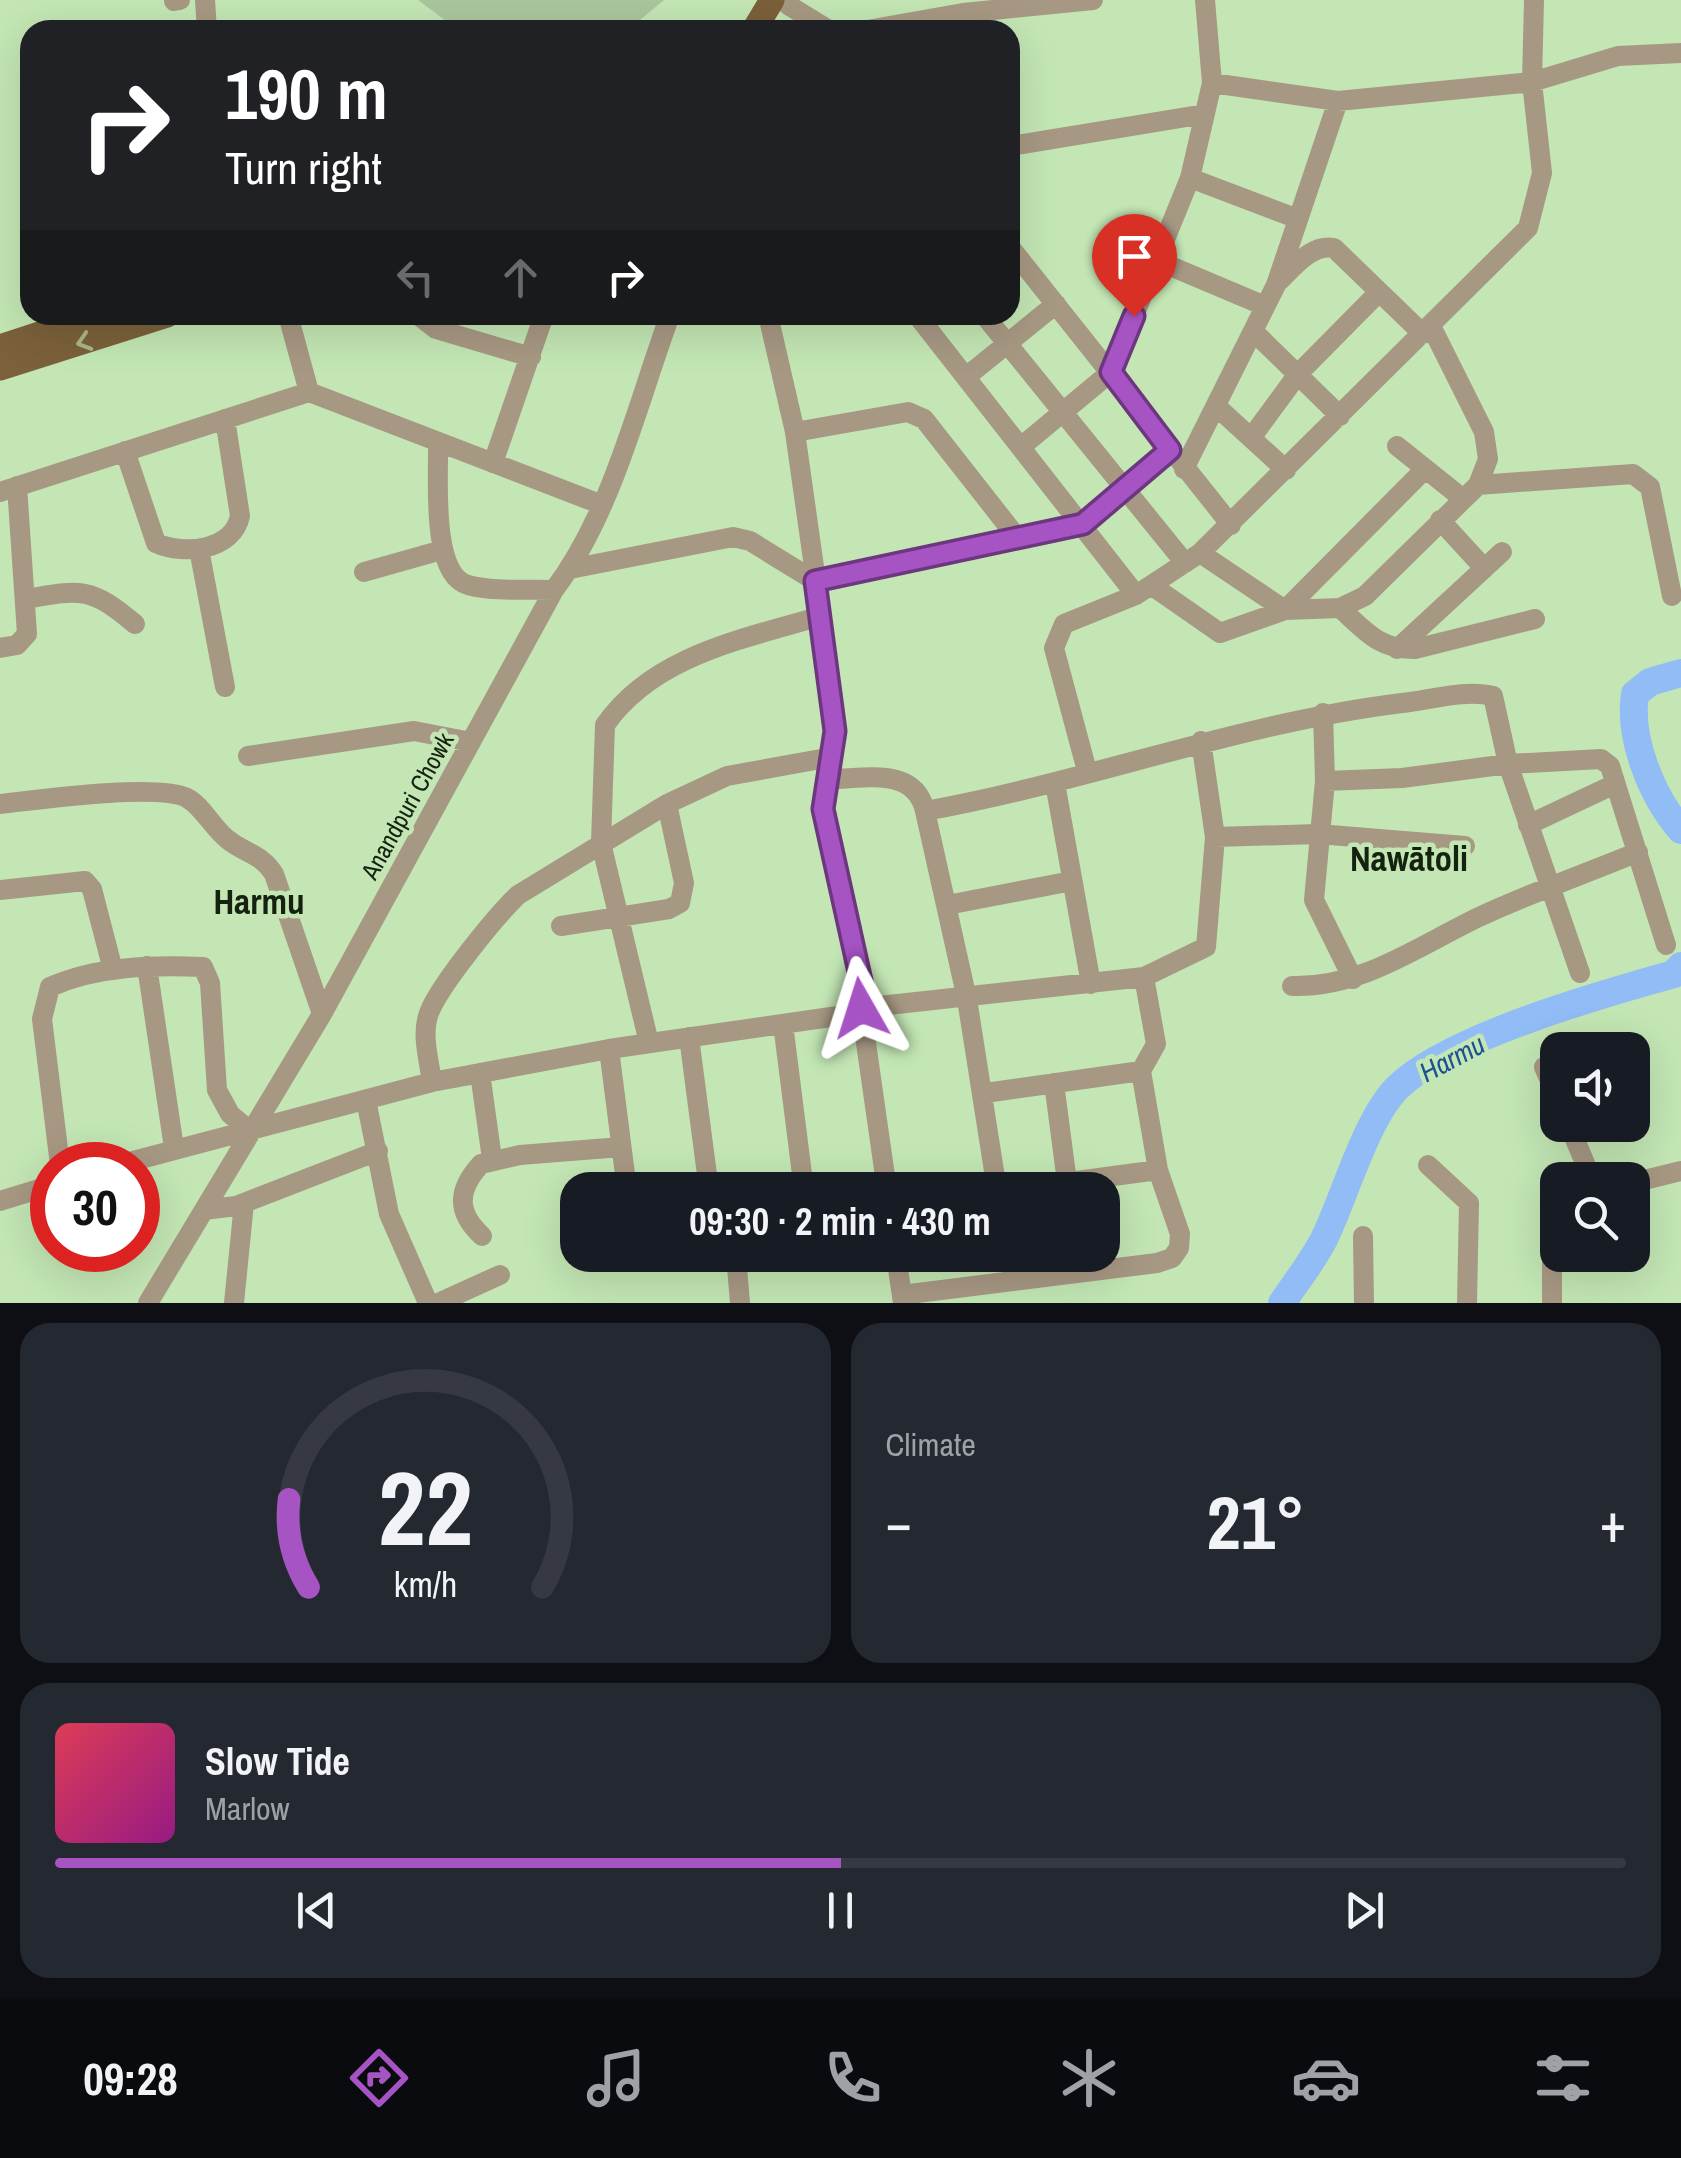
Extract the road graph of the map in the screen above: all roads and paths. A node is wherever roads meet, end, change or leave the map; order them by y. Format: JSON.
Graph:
{"nodes":[{"id":1,"x":1093,"y":0,"type":"edge"},
{"id":2,"x":1205,"y":0,"type":"edge"},
{"id":3,"x":1534,"y":0,"type":"edge"},
{"id":4,"x":784,"y":2,"type":"edge"},
{"id":5,"x":765,"y":20,"type":"edge"},
{"id":6,"x":813,"y":20,"type":"edge"},
{"id":7,"x":923,"y":20,"type":"edge"},
{"id":8,"x":1681,"y":52,"type":"edge"},
{"id":9,"x":1532,"y":82,"type":"junction"},
{"id":10,"x":1212,"y":83,"type":"junction"},
{"id":11,"x":1338,"y":101,"type":"junction"},
{"id":12,"x":1205,"y":114,"type":"junction"},
{"id":13,"x":1020,"y":144,"type":"edge"},
{"id":14,"x":1190,"y":178,"type":"junction"},
{"id":15,"x":1298,"y":218,"type":"junction"},
{"id":16,"x":1020,"y":260,"type":"edge"},
{"id":17,"x":1156,"y":260,"type":"junction"},
{"id":18,"x":1276,"y":284,"type":"junction"},
{"id":19,"x":1379,"y":292,"type":"junction"},
{"id":20,"x":1056,"y":304,"type":"junction"},
{"id":21,"x":1266,"y":306,"type":"junction"},
{"id":22,"x":67,"y":325,"type":"edge"},
{"id":23,"x":136,"y":325,"type":"edge"},
{"id":24,"x":291,"y":325,"type":"edge"},
{"id":25,"x":431,"y":325,"type":"edge"},
{"id":26,"x":541,"y":325,"type":"edge"},
{"id":27,"x":666,"y":325,"type":"edge"},
{"id":28,"x":770,"y":325,"type":"edge"},
{"id":29,"x":925,"y":325,"type":"edge"},
{"id":30,"x":992,"y":325,"type":"edge"},
{"id":31,"x":1427,"y":330,"type":"junction"},
{"id":32,"x":1253,"y":331,"type":"junction"},
{"id":33,"x":1008,"y":344,"type":"junction"},
{"id":34,"x":0,"y":347,"type":"edge"},
{"id":35,"x":531,"y":357,"type":"junction"},
{"id":36,"x":0,"y":368,"type":"edge"},
{"id":37,"x":1111,"y":372,"type":"junction"},
{"id":38,"x":1298,"y":374,"type":"junction"},
{"id":39,"x":966,"y":376,"type":"junction"},
{"id":40,"x":309,"y":392,"type":"junction"},
{"id":41,"x":1216,"y":406,"type":"junction"},
{"id":42,"x":1063,"y":412,"type":"junction"},
{"id":43,"x":1340,"y":416,"type":"junction"},
{"id":44,"x":224,"y":419,"type":"junction"},
{"id":45,"x":795,"y":432,"type":"junction"},
{"id":46,"x":1251,"y":438,"type":"junction"},
{"id":47,"x":438,"y":442,"type":"junction"},
{"id":48,"x":1022,"y":446,"type":"junction"},
{"id":49,"x":1397,"y":446,"type":"dead end"},
{"id":50,"x":1170,"y":450,"type":"junction"},
{"id":51,"x":125,"y":451,"type":"junction"},
{"id":52,"x":494,"y":463,"type":"junction"},
{"id":53,"x":1184,"y":469,"type":"junction"},
{"id":54,"x":1425,"y":469,"type":"junction"},
{"id":55,"x":1286,"y":470,"type":"junction"},
{"id":56,"x":1124,"y":488,"type":"junction"},
{"id":57,"x":8,"y":489,"type":"edge"},
{"id":58,"x":1470,"y":492,"type":"junction"},
{"id":59,"x":600,"y":504,"type":"junction"},
{"id":60,"x":1440,"y":520,"type":"junction"},
{"id":61,"x":1083,"y":524,"type":"junction"},
{"id":62,"x":1231,"y":525,"type":"junction"},
{"id":63,"x":1019,"y":540,"type":"junction"},
{"id":64,"x":199,"y":548,"type":"junction"},
{"id":65,"x":442,"y":550,"type":"junction"},
{"id":66,"x":1502,"y":552,"type":"dead end"},
{"id":67,"x":1193,"y":558,"type":"junction"},
{"id":68,"x":570,"y":568,"type":"junction"},
{"id":69,"x":1484,"y":568,"type":"junction"},
{"id":70,"x":364,"y":572,"type":"dead end"},
{"id":71,"x":815,"y":581,"type":"junction"},
{"id":72,"x":554,"y":590,"type":"junction"},
{"id":73,"x":1143,"y":590,"type":"junction"},
{"id":74,"x":1672,"y":596,"type":"dead end"},
{"id":75,"x":26,"y":599,"type":"junction"},
{"id":76,"x":1340,"y":608,"type":"junction"},
{"id":77,"x":1286,"y":610,"type":"junction"},
{"id":78,"x":821,"y":616,"type":"junction"},
{"id":79,"x":1536,"y":619,"type":"dead end"},
{"id":80,"x":135,"y":624,"type":"dead end"},
{"id":81,"x":0,"y":648,"type":"edge"},
{"id":82,"x":1396,"y":650,"type":"junction"},
{"id":83,"x":226,"y":687,"type":"dead end"},
{"id":84,"x":1323,"y":713,"type":"junction"},
{"id":85,"x":1201,"y":741,"type":"junction"},
{"id":86,"x":471,"y":742,"type":"junction"},
{"id":87,"x":248,"y":756,"type":"dead end"},
{"id":88,"x":832,"y":757,"type":"junction"},
{"id":89,"x":1508,"y":764,"type":"junction"},
{"id":90,"x":1086,"y":772,"type":"junction"},
{"id":91,"x":829,"y":779,"type":"junction"},
{"id":92,"x":1324,"y":781,"type":"junction"},
{"id":93,"x":1055,"y":783,"type":"junction"},
{"id":94,"x":1616,"y":784,"type":"junction"},
{"id":95,"x":0,"y":804,"type":"edge"},
{"id":96,"x":667,"y":804,"type":"junction"},
{"id":97,"x":925,"y":810,"type":"junction"},
{"id":98,"x":1528,"y":825,"type":"junction"},
{"id":99,"x":1318,"y":834,"type":"junction"},
{"id":100,"x":1214,"y":837,"type":"junction"},
{"id":101,"x":601,"y":843,"type":"junction"},
{"id":102,"x":1464,"y":846,"type":"dead end"},
{"id":103,"x":1638,"y":852,"type":"junction"},
{"id":104,"x":1072,"y":881,"type":"junction"},
{"id":105,"x":1551,"y":888,"type":"junction"},
{"id":106,"x":0,"y":890,"type":"edge"},
{"id":107,"x":947,"y":905,"type":"junction"},
{"id":108,"x":618,"y":917,"type":"junction"},
{"id":109,"x":561,"y":926,"type":"dead end"},
{"id":110,"x":1666,"y":945,"type":"dead end"},
{"id":111,"x":147,"y":966,"type":"junction"},
{"id":112,"x":113,"y":970,"type":"junction"},
{"id":113,"x":1580,"y":973,"type":"dead end"},
{"id":114,"x":1144,"y":978,"type":"junction"},
{"id":115,"x":1353,"y":979,"type":"junction"},
{"id":116,"x":1091,"y":984,"type":"junction"},
{"id":117,"x":1292,"y":986,"type":"dead end"},
{"id":118,"x":967,"y":998,"type":"junction"},
{"id":119,"x":861,"y":1008,"type":"junction"},
{"id":120,"x":322,"y":1014,"type":"junction"},
{"id":121,"x":783,"y":1024,"type":"junction"},
{"id":122,"x":689,"y":1037,"type":"junction"},
{"id":123,"x":649,"y":1043,"type":"junction"},
{"id":124,"x":608,"y":1049,"type":"junction"},
{"id":125,"x":1141,"y":1071,"type":"junction"},
{"id":126,"x":480,"y":1073,"type":"junction"},
{"id":127,"x":432,"y":1082,"type":"junction"},
{"id":128,"x":1054,"y":1083,"type":"junction"},
{"id":129,"x":985,"y":1094,"type":"junction"},
{"id":130,"x":366,"y":1100,"type":"junction"},
{"id":131,"x":250,"y":1131,"type":"junction"},
{"id":132,"x":57,"y":1142,"type":"edge"},
{"id":133,"x":621,"y":1147,"type":"junction"},
{"id":134,"x":174,"y":1148,"type":"junction"},
{"id":135,"x":160,"y":1152,"type":"edge"},
{"id":136,"x":378,"y":1152,"type":"junction"},
{"id":137,"x":492,"y":1159,"type":"junction"},
{"id":138,"x":1428,"y":1165,"type":"dead end"},
{"id":139,"x":1158,"y":1170,"type":"junction"},
{"id":140,"x":1681,"y":1171,"type":"edge"},
{"id":141,"x":624,"y":1172,"type":"edge"},
{"id":142,"x":707,"y":1172,"type":"edge"},
{"id":143,"x":802,"y":1172,"type":"edge"},
{"id":144,"x":884,"y":1172,"type":"edge"},
{"id":145,"x":995,"y":1172,"type":"edge"},
{"id":146,"x":1066,"y":1172,"type":"edge"},
{"id":147,"x":1120,"y":1175,"type":"edge"},
{"id":148,"x":1650,"y":1179,"type":"edge"},
{"id":149,"x":30,"y":1192,"type":"edge"},
{"id":150,"x":0,"y":1201,"type":"edge"},
{"id":151,"x":244,"y":1203,"type":"junction"},
{"id":152,"x":204,"y":1210,"type":"junction"},
{"id":153,"x":482,"y":1236,"type":"dead end"},
{"id":154,"x":1364,"y":1236,"type":"dead end"},
{"id":155,"x":737,"y":1272,"type":"edge"},
{"id":156,"x":899,"y":1272,"type":"edge"},
{"id":157,"x":1552,"y":1272,"type":"edge"},
{"id":158,"x":500,"y":1275,"type":"dead end"},
{"id":159,"x":903,"y":1299,"type":"edge"},
{"id":160,"x":148,"y":1303,"type":"edge"},
{"id":161,"x":234,"y":1303,"type":"edge"},
{"id":162,"x":428,"y":1303,"type":"edge"},
{"id":163,"x":438,"y":1303,"type":"edge"},
{"id":164,"x":740,"y":1303,"type":"edge"},
{"id":165,"x":1364,"y":1303,"type":"edge"},
{"id":166,"x":1467,"y":1303,"type":"edge"},
{"id":167,"x":1552,"y":1303,"type":"edge"}],
"edges":[{"from":1,"to":7,"type":"street"},
{"from":2,"to":10,"type":"street"},
{"from":3,"to":9,"type":"street"},
{"from":4,"to":5,"type":"main road"},
{"from":4,"to":6,"type":"street"},
{"from":8,"to":9,"type":"street"},
{"from":9,"to":11,"type":"street"},
{"from":9,"to":31,"type":"street"},
{"from":10,"to":11,"type":"street"},
{"from":10,"to":12,"type":"street"},
{"from":11,"to":15,"type":"street"},
{"from":12,"to":13,"type":"street"},
{"from":12,"to":14,"type":"street"},
{"from":14,"to":15,"type":"street"},
{"from":14,"to":17,"type":"street"},
{"from":15,"to":18,"type":"street"},
{"from":16,"to":20,"type":"street"},
{"from":17,"to":21,"type":"street"},
{"from":17,"to":37,"type":"street"},
{"from":18,"to":19,"type":"street"},
{"from":18,"to":21,"type":"street"},
{"from":19,"to":31,"type":"street"},
{"from":19,"to":38,"type":"street"},
{"from":20,"to":33,"type":"street"},
{"from":20,"to":37,"type":"street"},
{"from":21,"to":32,"type":"street"},
{"from":22,"to":34,"type":"main road"},
{"from":23,"to":36,"type":"main road","one_way":true},
{"from":24,"to":40,"type":"street"},
{"from":25,"to":35,"type":"street"},
{"from":26,"to":35,"type":"street"},
{"from":27,"to":59,"type":"street","name":"Anandpuri Chowk"},
{"from":28,"to":45,"type":"street"},
{"from":29,"to":39,"type":"street"},
{"from":30,"to":33,"type":"street"},
{"from":31,"to":43,"type":"street"},
{"from":31,"to":58,"type":"street"},
{"from":32,"to":38,"type":"street"},
{"from":32,"to":41,"type":"street"},
{"from":33,"to":39,"type":"street"},
{"from":33,"to":42,"type":"street"},
{"from":35,"to":52,"type":"street"},
{"from":37,"to":42,"type":"street"},
{"from":37,"to":50,"type":"street"},
{"from":38,"to":43,"type":"street"},
{"from":38,"to":46,"type":"street"},
{"from":39,"to":48,"type":"street"},
{"from":40,"to":44,"type":"street"},
{"from":40,"to":47,"type":"street"},
{"from":41,"to":46,"type":"street"},
{"from":41,"to":53,"type":"street"},
{"from":42,"to":48,"type":"street"},
{"from":42,"to":56,"type":"street"},
{"from":43,"to":55,"type":"street"},
{"from":44,"to":51,"type":"street"},
{"from":44,"to":64,"type":"street"},
{"from":45,"to":63,"type":"street"},
{"from":45,"to":71,"type":"street"},
{"from":46,"to":55,"type":"street"},
{"from":47,"to":52,"type":"street"},
{"from":47,"to":65,"type":"street"},
{"from":48,"to":61,"type":"street"},
{"from":49,"to":54,"type":"street"},
{"from":50,"to":53,"type":"street"},
{"from":50,"to":56,"type":"street"},
{"from":51,"to":57,"type":"street"},
{"from":51,"to":64,"type":"street"},
{"from":52,"to":59,"type":"street"},
{"from":53,"to":62,"type":"street"},
{"from":54,"to":58,"type":"street"},
{"from":54,"to":77,"type":"street"},
{"from":55,"to":62,"type":"street"},
{"from":56,"to":61,"type":"street"},
{"from":56,"to":67,"type":"street"},
{"from":57,"to":75,"type":"street"},
{"from":58,"to":60,"type":"street"},
{"from":58,"to":74,"type":"street"},
{"from":59,"to":68,"type":"street","name":"Anandpuri Chowk"},
{"from":60,"to":69,"type":"street"},
{"from":60,"to":76,"type":"street"},
{"from":61,"to":63,"type":"street"},
{"from":61,"to":73,"type":"street"},
{"from":62,"to":67,"type":"street"},
{"from":63,"to":71,"type":"street"},
{"from":64,"to":83,"type":"street"},
{"from":65,"to":70,"type":"street"},
{"from":65,"to":72,"type":"street"},
{"from":66,"to":69,"type":"street"},
{"from":67,"to":73,"type":"street"},
{"from":67,"to":77,"type":"street"},
{"from":68,"to":71,"type":"street"},
{"from":68,"to":72,"type":"street","name":"Anandpuri Chowk"},
{"from":69,"to":82,"type":"street"},
{"from":71,"to":78,"type":"street"},
{"from":72,"to":86,"type":"street","name":"Anandpuri Chowk"},
{"from":73,"to":77,"type":"street"},
{"from":73,"to":90,"type":"street"},
{"from":75,"to":80,"type":"street"},
{"from":75,"to":81,"type":"street"},
{"from":76,"to":77,"type":"street"},
{"from":76,"to":82,"type":"street"},
{"from":78,"to":88,"type":"street"},
{"from":78,"to":101,"type":"street"},
{"from":79,"to":82,"type":"street"},
{"from":84,"to":85,"type":"street"},
{"from":84,"to":89,"type":"street"},
{"from":84,"to":92,"type":"street"},
{"from":85,"to":90,"type":"street"},
{"from":85,"to":100,"type":"street"},
{"from":86,"to":87,"type":"street"},
{"from":86,"to":120,"type":"street","name":"Anandpuri Chowk"},
{"from":88,"to":91,"type":"street"},
{"from":88,"to":96,"type":"street"},
{"from":89,"to":92,"type":"street"},
{"from":89,"to":94,"type":"street"},
{"from":89,"to":98,"type":"street"},
{"from":90,"to":93,"type":"street"},
{"from":91,"to":97,"type":"street"},
{"from":91,"to":119,"type":"street"},
{"from":92,"to":99,"type":"street"},
{"from":93,"to":97,"type":"street"},
{"from":93,"to":104,"type":"street"},
{"from":94,"to":98,"type":"street"},
{"from":94,"to":103,"type":"street"},
{"from":95,"to":120,"type":"street"},
{"from":96,"to":101,"type":"street"},
{"from":96,"to":108,"type":"street"},
{"from":97,"to":107,"type":"street"},
{"from":98,"to":105,"type":"street"},
{"from":99,"to":100,"type":"street"},
{"from":99,"to":102,"type":"street"},
{"from":99,"to":115,"type":"street"},
{"from":100,"to":114,"type":"street"},
{"from":101,"to":108,"type":"street"},
{"from":101,"to":127,"type":"street"},
{"from":103,"to":105,"type":"street"},
{"from":103,"to":110,"type":"street"},
{"from":104,"to":107,"type":"street"},
{"from":104,"to":116,"type":"street"},
{"from":105,"to":113,"type":"street"},
{"from":105,"to":115,"type":"street"},
{"from":106,"to":112,"type":"street"},
{"from":107,"to":118,"type":"street"},
{"from":108,"to":109,"type":"street"},
{"from":108,"to":123,"type":"street"},
{"from":111,"to":112,"type":"street"},
{"from":111,"to":131,"type":"street"},
{"from":111,"to":134,"type":"street"},
{"from":112,"to":132,"type":"street"},
{"from":114,"to":116,"type":"street"},
{"from":114,"to":125,"type":"street"},
{"from":115,"to":117,"type":"street"},
{"from":116,"to":118,"type":"street"},
{"from":118,"to":119,"type":"street"},
{"from":118,"to":129,"type":"street"},
{"from":119,"to":121,"type":"street"},
{"from":119,"to":144,"type":"street"},
{"from":120,"to":131,"type":"street","name":"Anandpuri Chowk"},
{"from":121,"to":122,"type":"street"},
{"from":121,"to":143,"type":"street"},
{"from":122,"to":123,"type":"street"},
{"from":122,"to":142,"type":"street"},
{"from":123,"to":124,"type":"street"},
{"from":124,"to":126,"type":"street"},
{"from":124,"to":133,"type":"street"},
{"from":125,"to":128,"type":"street"},
{"from":125,"to":139,"type":"street"},
{"from":126,"to":127,"type":"street"},
{"from":126,"to":137,"type":"street"},
{"from":127,"to":130,"type":"street"},
{"from":128,"to":129,"type":"street"},
{"from":128,"to":146,"type":"street"},
{"from":129,"to":145,"type":"street"},
{"from":130,"to":131,"type":"street"},
{"from":130,"to":136,"type":"street"},
{"from":131,"to":134,"type":"street"},
{"from":131,"to":152,"type":"street","name":"Anandpuri Chowk"},
{"from":133,"to":137,"type":"street"},
{"from":133,"to":141,"type":"street"},
{"from":134,"to":135,"type":"street"},
{"from":136,"to":151,"type":"street"},
{"from":136,"to":162,"type":"street"},
{"from":137,"to":153,"type":"street"},
{"from":138,"to":166,"type":"street"},
{"from":139,"to":147,"type":"street"},
{"from":139,"to":159,"type":"street"},
{"from":140,"to":148,"type":"street"},
{"from":149,"to":150,"type":"street"},
{"from":151,"to":152,"type":"street"},
{"from":151,"to":161,"type":"street"},
{"from":152,"to":160,"type":"street","name":"Anandpuri Chowk"},
{"from":154,"to":165,"type":"street"},
{"from":155,"to":164,"type":"street"},
{"from":156,"to":159,"type":"street"},
{"from":157,"to":167,"type":"street"},
{"from":158,"to":163,"type":"street"}]}
